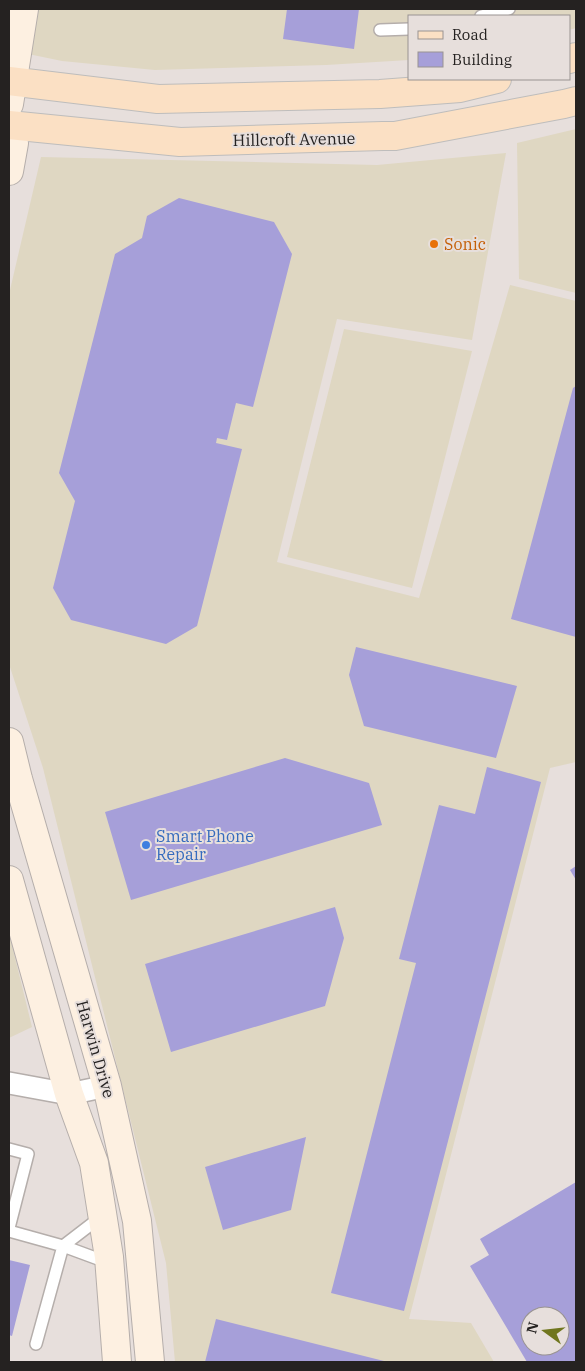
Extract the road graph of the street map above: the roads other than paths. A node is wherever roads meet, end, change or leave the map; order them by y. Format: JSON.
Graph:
{"nodes":[{"id":1,"x":24,"y":9,"type":"edge"},
{"id":2,"x":509,"y":9,"type":"edge"},
{"id":3,"x":485,"y":15,"type":"edge"},
{"id":4,"x":408,"y":29,"type":"edge"},
{"id":5,"x":380,"y":30,"type":"dead end"},
{"id":6,"x":493,"y":80,"type":"edge"},
{"id":7,"x":10,"y":89,"type":"edge"},
{"id":8,"x":380,"y":94,"type":"junction"},
{"id":9,"x":576,"y":101,"type":"edge"},
{"id":10,"x":9,"y":125,"type":"edge"},
{"id":11,"x":9,"y":132,"type":"edge"},
{"id":12,"x":383,"y":136,"type":"junction"},
{"id":13,"x":9,"y":171,"type":"edge"},
{"id":14,"x":9,"y":742,"type":"edge"},
{"id":15,"x":13,"y":781,"type":"edge"},
{"id":16,"x":9,"y":880,"type":"edge"},
{"id":17,"x":9,"y":1083,"type":"edge"},
{"id":18,"x":107,"y":1086,"type":"junction"},
{"id":19,"x":69,"y":1094,"type":"junction"},
{"id":20,"x":9,"y":1149,"type":"edge"},
{"id":21,"x":102,"y":1216,"type":"junction"},
{"id":22,"x":9,"y":1230,"type":"edge"},
{"id":23,"x":63,"y":1246,"type":"junction"},
{"id":24,"x":109,"y":1263,"type":"junction"},
{"id":25,"x":36,"y":1344,"type":"dead end"},
{"id":26,"x":117,"y":1362,"type":"edge"},
{"id":27,"x":150,"y":1362,"type":"edge"}],
"edges":[{"from":1,"to":7,"type":"main road"},
{"from":2,"to":3,"type":"lane"},
{"from":4,"to":5,"type":"lane"},
{"from":6,"to":8,"type":"main road"},
{"from":7,"to":8,"type":"main road"},
{"from":8,"to":12,"type":"main road"},
{"from":9,"to":12,"type":"main road","name":"Hillcroft Avenue"},
{"from":10,"to":12,"type":"main road","name":"Hillcroft Avenue"},
{"from":11,"to":13,"type":"main road"},
{"from":14,"to":15,"type":"main road","name":"Harwin Drive"},
{"from":15,"to":18,"type":"main road","name":"Harwin Drive"},
{"from":16,"to":19,"type":"main road"},
{"from":17,"to":19,"type":"street"},
{"from":18,"to":19,"type":"street"},
{"from":18,"to":27,"type":"main road","name":"Harwin Drive"},
{"from":19,"to":21,"type":"main road"},
{"from":20,"to":22,"type":"lane"},
{"from":21,"to":23,"type":"lane"},
{"from":21,"to":24,"type":"main road"},
{"from":22,"to":23,"type":"lane"},
{"from":23,"to":24,"type":"lane"},
{"from":23,"to":25,"type":"lane"},
{"from":24,"to":26,"type":"main road"}]}
